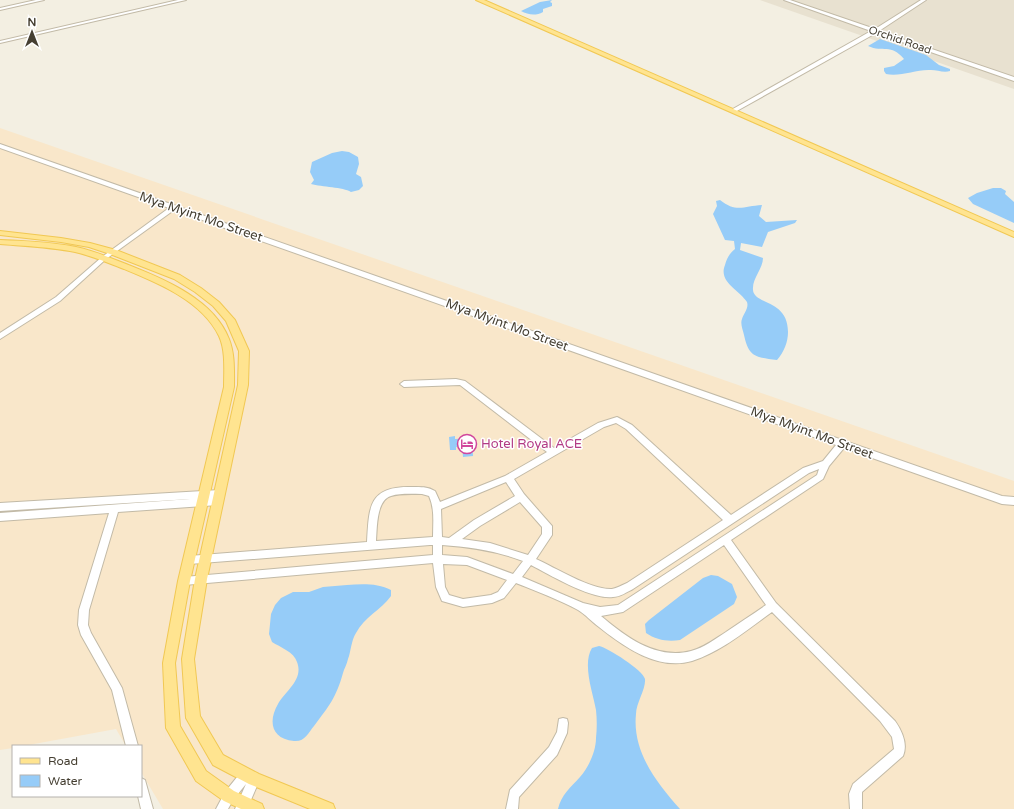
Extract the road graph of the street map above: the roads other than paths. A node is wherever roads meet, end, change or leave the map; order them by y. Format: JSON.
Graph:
{"nodes":[{"id":1,"x":42,"y":0,"type":"edge"},
{"id":2,"x":184,"y":0,"type":"edge"},
{"id":3,"x":479,"y":0,"type":"edge"},
{"id":4,"x":786,"y":0,"type":"edge"},
{"id":5,"x":924,"y":0,"type":"edge"},
{"id":6,"x":0,"y":9,"type":"edge"},
{"id":7,"x":875,"y":31,"type":"junction"},
{"id":8,"x":0,"y":42,"type":"edge"},
{"id":9,"x":1014,"y":79,"type":"edge"},
{"id":10,"x":733,"y":111,"type":"junction"},
{"id":11,"x":0,"y":146,"type":"edge"},
{"id":12,"x":174,"y":207,"type":"junction"},
{"id":13,"x":0,"y":233,"type":"edge"},
{"id":14,"x":1014,"y":235,"type":"edge"},
{"id":15,"x":0,"y":242,"type":"edge"},
{"id":16,"x":109,"y":255,"type":"junction"},
{"id":17,"x":0,"y":336,"type":"edge"},
{"id":18,"x":404,"y":384,"type":"dead end"},
{"id":19,"x":842,"y":444,"type":"junction"},
{"id":20,"x":553,"y":452,"type":"junction"},
{"id":21,"x":826,"y":464,"type":"junction"},
{"id":22,"x":508,"y":478,"type":"junction"},
{"id":23,"x":521,"y":497,"type":"junction"},
{"id":24,"x":219,"y":498,"type":"junction"},
{"id":25,"x":203,"y":499,"type":"junction"},
{"id":26,"x":1014,"y":501,"type":"edge"},
{"id":27,"x":53,"y":503,"type":"junction"},
{"id":28,"x":0,"y":507,"type":"edge"},
{"id":29,"x":437,"y":507,"type":"junction"},
{"id":30,"x":114,"y":510,"type":"junction"},
{"id":31,"x":49,"y":514,"type":"junction"},
{"id":32,"x":0,"y":517,"type":"edge"},
{"id":33,"x":730,"y":520,"type":"junction"},
{"id":34,"x":725,"y":539,"type":"junction"},
{"id":35,"x":438,"y":541,"type":"junction"},
{"id":36,"x":452,"y":541,"type":"junction"},
{"id":37,"x":371,"y":546,"type":"junction"},
{"id":38,"x":206,"y":559,"type":"junction"},
{"id":39,"x":437,"y":559,"type":"junction"},
{"id":40,"x":189,"y":560,"type":"junction"},
{"id":41,"x":530,"y":560,"type":"junction"},
{"id":42,"x":515,"y":578,"type":"junction"},
{"id":43,"x":201,"y":579,"type":"junction"},
{"id":44,"x":184,"y":581,"type":"junction"},
{"id":45,"x":773,"y":606,"type":"junction"},
{"id":46,"x":582,"y":608,"type":"junction"},
{"id":47,"x":563,"y":723,"type":"dead end"},
{"id":48,"x":132,"y":745,"type":"edge"},
{"id":49,"x":250,"y":777,"type":"junction"},
{"id":50,"x":142,"y":788,"type":"edge"},
{"id":51,"x":229,"y":796,"type":"junction"},
{"id":52,"x":242,"y":806,"type":"edge"},
{"id":53,"x":147,"y":809,"type":"edge"},
{"id":54,"x":222,"y":809,"type":"edge"},
{"id":55,"x":256,"y":809,"type":"edge"},
{"id":56,"x":328,"y":809,"type":"edge"},
{"id":57,"x":512,"y":809,"type":"edge"},
{"id":58,"x":856,"y":809,"type":"edge"}],
"edges":[{"from":1,"to":6,"type":"street"},
{"from":2,"to":8,"type":"street"},
{"from":3,"to":10,"type":"main road"},
{"from":4,"to":7,"type":"street","name":"Orchid Road"},
{"from":5,"to":7,"type":"street"},
{"from":7,"to":9,"type":"street","name":"Orchid Road"},
{"from":7,"to":10,"type":"street"},
{"from":10,"to":14,"type":"main road"},
{"from":11,"to":12,"type":"street","name":"Mya Myint Mo Street"},
{"from":12,"to":16,"type":"street"},
{"from":12,"to":19,"type":"street","name":"Mya Myint Mo Street"},
{"from":13,"to":16,"type":"main road"},
{"from":15,"to":16,"type":"main road"},
{"from":16,"to":17,"type":"street"},
{"from":16,"to":24,"type":"main road"},
{"from":16,"to":25,"type":"main road"},
{"from":18,"to":20,"type":"street"},
{"from":19,"to":21,"type":"street"},
{"from":19,"to":26,"type":"street","name":"Mya Myint Mo Street"},
{"from":20,"to":22,"type":"street"},
{"from":20,"to":33,"type":"street"},
{"from":21,"to":33,"type":"street"},
{"from":21,"to":34,"type":"street"},
{"from":22,"to":23,"type":"street"},
{"from":22,"to":29,"type":"street"},
{"from":23,"to":36,"type":"street"},
{"from":23,"to":41,"type":"street"},
{"from":24,"to":25,"type":"street"},
{"from":24,"to":38,"type":"main road"},
{"from":25,"to":27,"type":"street"},
{"from":25,"to":30,"type":"street"},
{"from":25,"to":40,"type":"main road"},
{"from":27,"to":28,"type":"street"},
{"from":27,"to":31,"type":"street"},
{"from":29,"to":35,"type":"street"},
{"from":29,"to":37,"type":"street"},
{"from":30,"to":31,"type":"street"},
{"from":30,"to":48,"type":"street"},
{"from":31,"to":32,"type":"street"},
{"from":33,"to":41,"type":"street"},
{"from":34,"to":45,"type":"street"},
{"from":34,"to":46,"type":"street"},
{"from":35,"to":36,"type":"street"},
{"from":35,"to":37,"type":"street"},
{"from":35,"to":39,"type":"street"},
{"from":36,"to":41,"type":"street"},
{"from":37,"to":38,"type":"street"},
{"from":38,"to":40,"type":"street"},
{"from":38,"to":43,"type":"main road"},
{"from":39,"to":42,"type":"street"},
{"from":39,"to":42,"type":"street"},
{"from":39,"to":43,"type":"street"},
{"from":40,"to":44,"type":"main road"},
{"from":41,"to":42,"type":"street"},
{"from":42,"to":46,"type":"street"},
{"from":43,"to":44,"type":"street"},
{"from":43,"to":49,"type":"main road"},
{"from":44,"to":51,"type":"main road"},
{"from":45,"to":46,"type":"street"},
{"from":45,"to":58,"type":"street"},
{"from":47,"to":57,"type":"street"},
{"from":49,"to":51,"type":"street"},
{"from":49,"to":52,"type":"street"},
{"from":49,"to":56,"type":"main road"},
{"from":50,"to":53,"type":"street"},
{"from":51,"to":52,"type":"main road"},
{"from":51,"to":54,"type":"street"},
{"from":52,"to":55,"type":"main road"}]}
